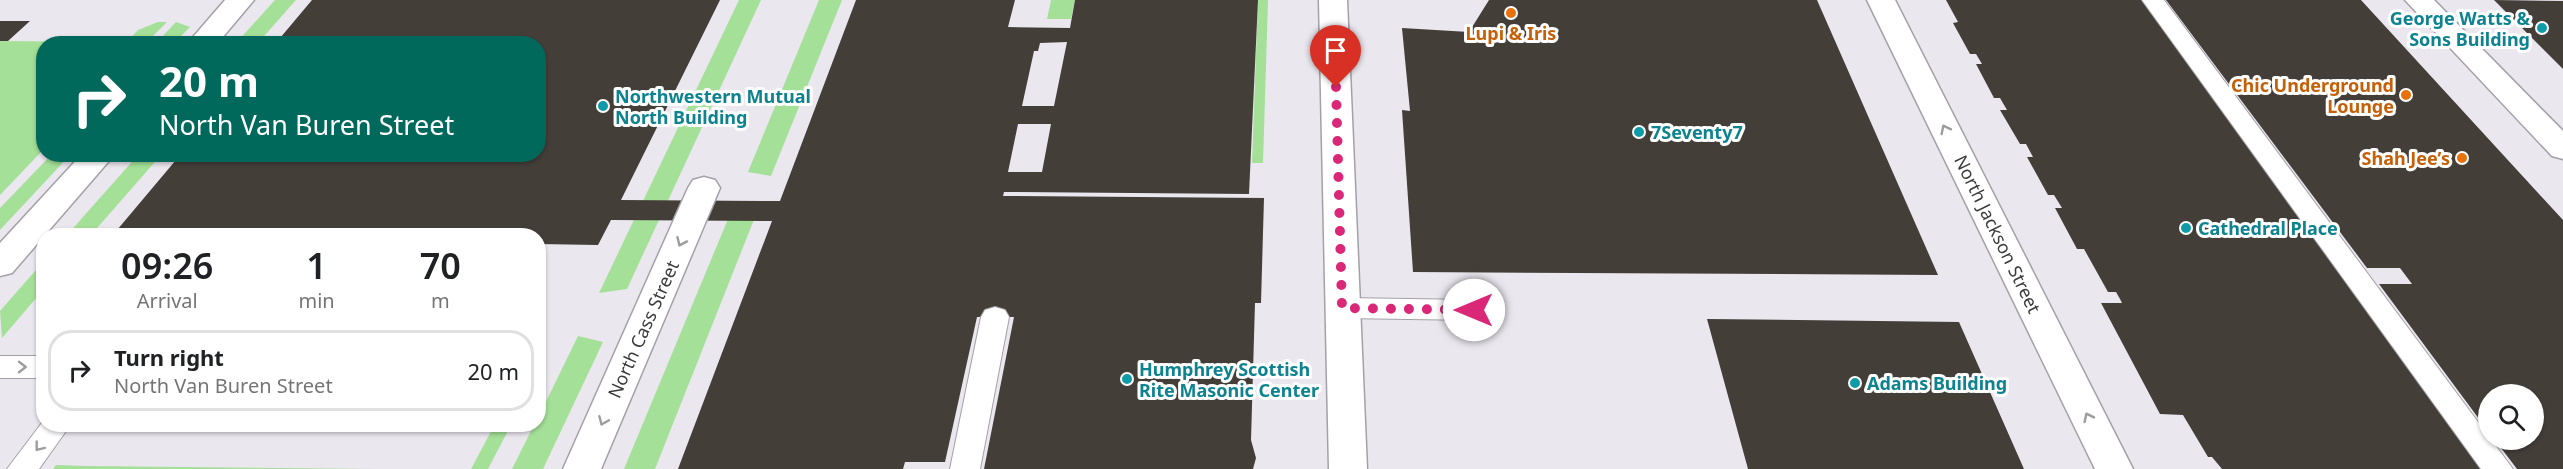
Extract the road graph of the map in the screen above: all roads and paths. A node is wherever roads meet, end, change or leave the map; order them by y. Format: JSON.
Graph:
{"nodes":[{"id":1,"x":240,"y":0,"type":"edge"},
{"id":2,"x":1333,"y":0,"type":"edge"},
{"id":3,"x":1881,"y":0,"type":"edge"},
{"id":4,"x":2153,"y":0,"type":"edge"},
{"id":5,"x":2419,"y":0,"type":"edge"},
{"id":6,"x":208,"y":36,"type":"edge"},
{"id":7,"x":2563,"y":149,"type":"edge"},
{"id":8,"x":93,"y":162,"type":"edge"},
{"id":9,"x":704,"y":188,"type":"dead end"},
{"id":10,"x":0,"y":264,"type":"edge"},
{"id":11,"x":1342,"y":308,"type":"junction"},
{"id":12,"x":1474,"y":310,"type":"dead end"},
{"id":13,"x":995,"y":317,"type":"dead end"},
{"id":14,"x":0,"y":367,"type":"edge"},
{"id":15,"x":36,"y":367,"type":"edge"},
{"id":16,"x":51,"y":432,"type":"edge"},
{"id":17,"x":22,"y":469,"type":"edge"},
{"id":18,"x":582,"y":469,"type":"edge"},
{"id":19,"x":965,"y":469,"type":"edge"},
{"id":20,"x":1348,"y":469,"type":"edge"},
{"id":21,"x":2114,"y":469,"type":"edge"},
{"id":22,"x":2498,"y":469,"type":"edge"}],
"edges":[{"from":1,"to":6,"type":"main road"},
{"from":2,"to":11,"type":"main road"},
{"from":21,"to":3,"type":"main road","name":"North Jackson Street","one_way":true},
{"from":4,"to":22,"type":"lane"},
{"from":5,"to":7,"type":"main road"},
{"from":8,"to":10,"type":"main road"},
{"from":9,"to":18,"type":"main road","name":"North Cass Street","one_way":true},
{"from":11,"to":12,"type":"lane"},
{"from":11,"to":20,"type":"main road"},
{"from":13,"to":19,"type":"lane"},
{"from":14,"to":15,"type":"lane","one_way":true},
{"from":16,"to":17,"type":"lane","one_way":true}]}
